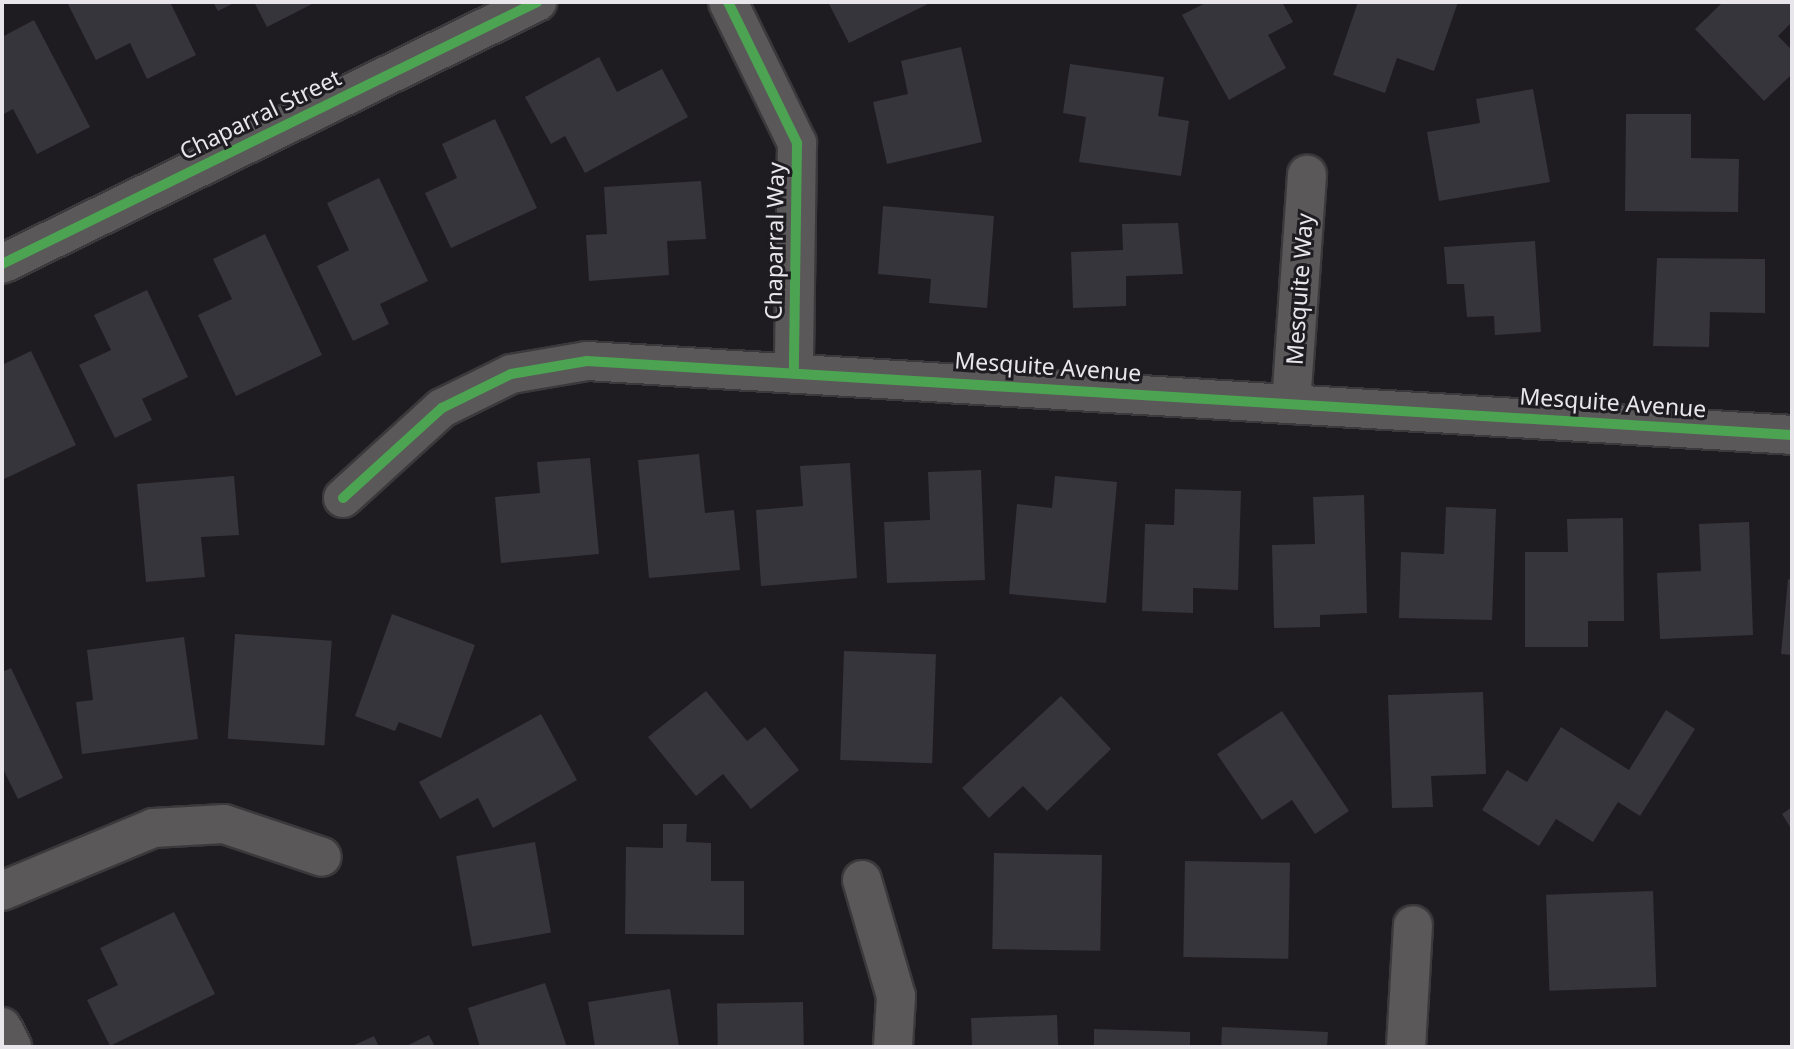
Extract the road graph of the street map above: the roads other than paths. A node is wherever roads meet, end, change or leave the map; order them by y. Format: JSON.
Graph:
{"nodes":[{"id":1,"x":537,"y":2,"type":"edge"},
{"id":2,"x":728,"y":2,"type":"edge"},
{"id":3,"x":1307,"y":175,"type":"dead end"},
{"id":4,"x":2,"y":264,"type":"edge"},
{"id":5,"x":794,"y":370,"type":"junction"},
{"id":6,"x":1291,"y":404,"type":"junction"},
{"id":7,"x":1792,"y":435,"type":"edge"},
{"id":8,"x":343,"y":498,"type":"dead end"},
{"id":9,"x":322,"y":858,"type":"dead end"},
{"id":10,"x":863,"y":880,"type":"dead end"},
{"id":11,"x":2,"y":891,"type":"edge"},
{"id":12,"x":1413,"y":925,"type":"dead end"},
{"id":13,"x":2,"y":1027,"type":"edge"},
{"id":14,"x":12,"y":1047,"type":"edge"},
{"id":15,"x":893,"y":1047,"type":"edge"},
{"id":16,"x":1406,"y":1047,"type":"edge"}],
"edges":[{"from":1,"to":4,"type":"street","name":"Chaparral Street"},
{"from":2,"to":5,"type":"street","name":"Chaparral Way"},
{"from":3,"to":6,"type":"street","name":"Mesquite Way"},
{"from":5,"to":6,"type":"street","name":"Mesquite Avenue"},
{"from":5,"to":8,"type":"street","name":"Mesquite Avenue"},
{"from":6,"to":7,"type":"street","name":"Mesquite Avenue"},
{"from":9,"to":11,"type":"street"},
{"from":10,"to":15,"type":"street"},
{"from":12,"to":16,"type":"street"},
{"from":13,"to":14,"type":"street"}]}
